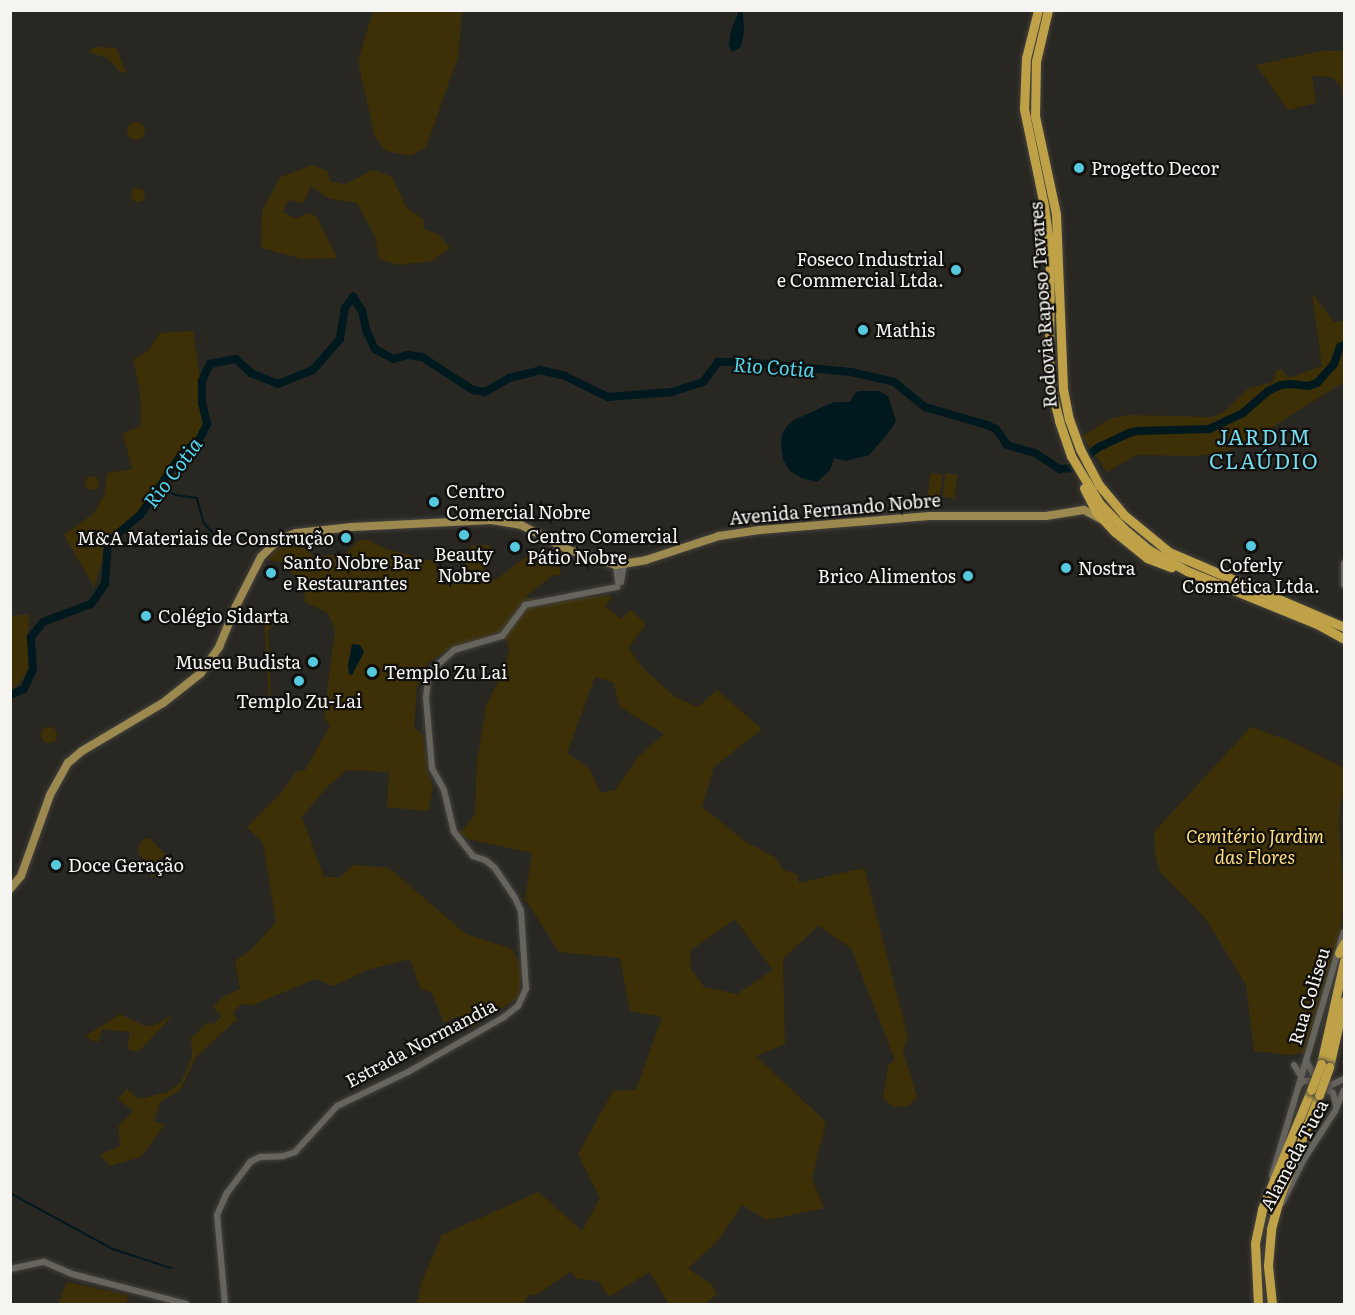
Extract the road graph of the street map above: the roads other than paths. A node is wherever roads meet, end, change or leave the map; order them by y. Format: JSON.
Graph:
{"nodes":[{"id":1,"x":1038,"y":10,"type":"edge"},
{"id":2,"x":1048,"y":10,"type":"edge"},
{"id":3,"x":1081,"y":475,"type":"junction"},
{"id":4,"x":1086,"y":495,"type":"junction"},
{"id":5,"x":1075,"y":511,"type":"junction"},
{"id":6,"x":1102,"y":519,"type":"junction"},
{"id":7,"x":1344,"y":563,"type":"edge"},
{"id":8,"x":620,"y":564,"type":"junction"},
{"id":9,"x":1186,"y":571,"type":"junction"},
{"id":10,"x":1344,"y":585,"type":"edge"},
{"id":11,"x":1344,"y":627,"type":"edge"},
{"id":12,"x":1344,"y":639,"type":"edge"},
{"id":13,"x":10,"y":889,"type":"edge"},
{"id":14,"x":1344,"y":932,"type":"edge"},
{"id":15,"x":1344,"y":943,"type":"edge"},
{"id":16,"x":1342,"y":957,"type":"edge"},
{"id":17,"x":1344,"y":1001,"type":"edge"},
{"id":18,"x":1305,"y":1059,"type":"junction"},
{"id":19,"x":1294,"y":1065,"type":"dead end"},
{"id":20,"x":1325,"y":1065,"type":"junction"},
{"id":21,"x":1301,"y":1073,"type":"junction"},
{"id":22,"x":1313,"y":1074,"type":"junction"},
{"id":23,"x":1344,"y":1079,"type":"edge"},
{"id":24,"x":1331,"y":1085,"type":"junction"},
{"id":25,"x":1297,"y":1089,"type":"junction"},
{"id":26,"x":1315,"y":1092,"type":"junction"},
{"id":27,"x":1343,"y":1095,"type":"edge"},
{"id":28,"x":1335,"y":1111,"type":"junction"},
{"id":29,"x":1262,"y":1209,"type":"junction"},
{"id":30,"x":1271,"y":1229,"type":"junction"},
{"id":31,"x":10,"y":1269,"type":"edge"},
{"id":32,"x":186,"y":1305,"type":"edge"},
{"id":33,"x":225,"y":1305,"type":"edge"},
{"id":34,"x":1258,"y":1305,"type":"edge"},
{"id":35,"x":1272,"y":1305,"type":"edge"}],
"edges":[{"from":1,"to":3,"type":"highway","name":"Rodovia Raposo Tavares"},
{"from":2,"to":11,"type":"highway","name":"Rodovia Raposo Tavares"},
{"from":3,"to":4,"type":"highway"},
{"from":3,"to":9,"type":"highway","name":"Rodovia Raposo Tavares"},
{"from":4,"to":5,"type":"main road"},
{"from":4,"to":6,"type":"highway"},
{"from":5,"to":6,"type":"main road"},
{"from":5,"to":8,"type":"main road","name":"Avenida Fernando Nobre"},
{"from":6,"to":9,"type":"highway"},
{"from":7,"to":10,"type":"street"},
{"from":8,"to":13,"type":"main road","name":"Avenida Fernando Nobre"},
{"from":8,"to":33,"type":"street","name":"Estrada Normandia"},
{"from":9,"to":12,"type":"highway","name":"Rodovia Raposo Tavares"},
{"from":14,"to":16,"type":"street","name":"Rua Coliseu"},
{"from":15,"to":16,"type":"highway"},
{"from":16,"to":18,"type":"street","name":"Rua Coliseu"},
{"from":16,"to":20,"type":"highway"},
{"from":17,"to":20,"type":"highway"},
{"from":18,"to":21,"type":"street","name":"Rua Coliseu"},
{"from":18,"to":22,"type":"street"},
{"from":19,"to":21,"type":"street"},
{"from":20,"to":26,"type":"highway","bridge":true},
{"from":21,"to":22,"type":"street"},
{"from":21,"to":25,"type":"street","name":"Rua Coliseu"},
{"from":22,"to":24,"type":"street"},
{"from":23,"to":24,"type":"street"},
{"from":24,"to":27,"type":"street"},
{"from":25,"to":28,"type":"street"},
{"from":25,"to":29,"type":"street","name":"Rua Coliseu"},
{"from":26,"to":29,"type":"highway"},
{"from":26,"to":30,"type":"highway"},
{"from":27,"to":28,"type":"street","name":"Alameda Tuca"},
{"from":28,"to":30,"type":"street","name":"Alameda Tuca"},
{"from":29,"to":34,"type":"highway"},
{"from":30,"to":35,"type":"highway"},
{"from":31,"to":32,"type":"street"}]}
